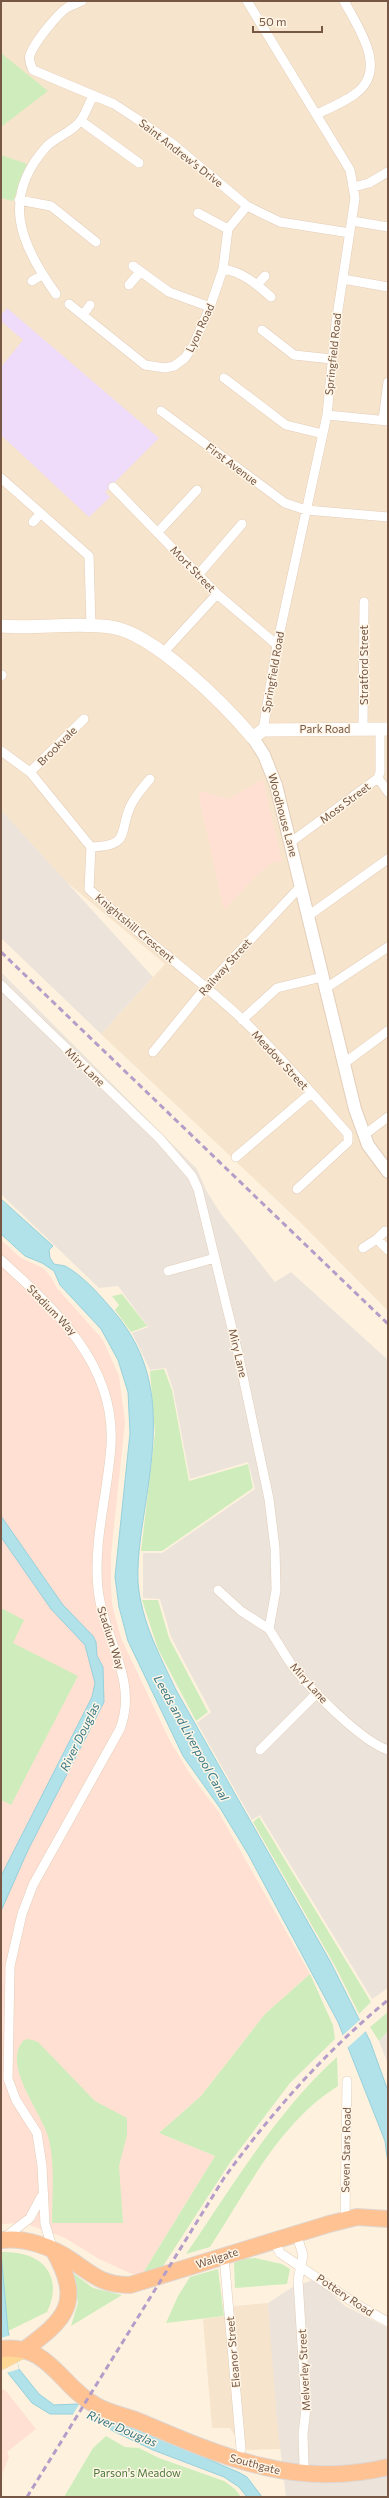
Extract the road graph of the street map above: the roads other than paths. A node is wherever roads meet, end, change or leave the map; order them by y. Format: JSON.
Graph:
{"nodes":[{"id":1,"x":82,"y":1,"type":"edge"},
{"id":2,"x":247,"y":1,"type":"edge"},
{"id":3,"x":344,"y":1,"type":"edge"},
{"id":4,"x":93,"y":96,"type":"junction"},
{"id":5,"x":317,"y":114,"type":"junction"},
{"id":6,"x":81,"y":120,"type":"junction"},
{"id":7,"x":140,"y":163,"type":"dead end"},
{"id":8,"x":388,"y":172,"type":"edge"},
{"id":9,"x":354,"y":187,"type":"junction"},
{"id":10,"x":19,"y":200,"type":"junction"},
{"id":11,"x":246,"y":206,"type":"junction"},
{"id":12,"x":204,"y":213,"type":"dead end"},
{"id":13,"x":352,"y":221,"type":"junction"},
{"id":14,"x":388,"y":227,"type":"edge"},
{"id":15,"x":228,"y":229,"type":"junction"},
{"id":16,"x":350,"y":233,"type":"junction"},
{"id":17,"x":96,"y":242,"type":"dead end"},
{"id":18,"x":133,"y":266,"type":"dead end"},
{"id":19,"x":223,"y":269,"type":"junction"},
{"id":20,"x":140,"y":272,"type":"junction"},
{"id":21,"x":42,"y":275,"type":"junction"},
{"id":22,"x":264,"y":276,"type":"dead end"},
{"id":23,"x":343,"y":280,"type":"junction"},
{"id":24,"x":32,"y":281,"type":"dead end"},
{"id":25,"x":129,"y":285,"type":"dead end"},
{"id":26,"x":257,"y":285,"type":"junction"},
{"id":27,"x":388,"y":287,"type":"edge"},
{"id":28,"x":56,"y":294,"type":"dead end"},
{"id":29,"x":271,"y":297,"type":"dead end"},
{"id":30,"x":69,"y":304,"type":"dead end"},
{"id":31,"x":90,"y":305,"type":"dead end"},
{"id":32,"x":210,"y":307,"type":"junction"},
{"id":33,"x":83,"y":315,"type":"junction"},
{"id":34,"x":262,"y":330,"type":"dead end"},
{"id":35,"x":332,"y":359,"type":"junction"},
{"id":36,"x":224,"y":378,"type":"dead end"},
{"id":37,"x":388,"y":382,"type":"edge"},
{"id":38,"x":161,"y":411,"type":"dead end"},
{"id":39,"x":327,"y":415,"type":"junction"},
{"id":40,"x":386,"y":420,"type":"edge"},
{"id":41,"x":322,"y":434,"type":"junction"},
{"id":42,"x":1,"y":478,"type":"edge"},
{"id":43,"x":113,"y":487,"type":"dead end"},
{"id":44,"x":197,"y":490,"type":"dead end"},
{"id":45,"x":306,"y":510,"type":"junction"},
{"id":46,"x":41,"y":513,"type":"junction"},
{"id":47,"x":388,"y":517,"type":"edge"},
{"id":48,"x":33,"y":522,"type":"dead end"},
{"id":49,"x":242,"y":524,"type":"dead end"},
{"id":50,"x":158,"y":532,"type":"junction"},
{"id":51,"x":198,"y":574,"type":"junction"},
{"id":52,"x":217,"y":594,"type":"junction"},
{"id":53,"x":364,"y":602,"type":"dead end"},
{"id":54,"x":1,"y":626,"type":"edge"},
{"id":55,"x":91,"y":626,"type":"junction"},
{"id":56,"x":276,"y":645,"type":"junction"},
{"id":57,"x":163,"y":653,"type":"junction"},
{"id":58,"x":84,"y":719,"type":"dead end"},
{"id":59,"x":363,"y":729,"type":"junction"},
{"id":60,"x":384,"y":729,"type":"edge"},
{"id":61,"x":258,"y":734,"type":"junction"},
{"id":62,"x":1,"y":751,"type":"edge"},
{"id":63,"x":30,"y":772,"type":"junction"},
{"id":64,"x":378,"y":778,"type":"junction"},
{"id":65,"x":150,"y":779,"type":"dead end"},
{"id":66,"x":388,"y":792,"type":"edge"},
{"id":67,"x":291,"y":842,"type":"junction"},
{"id":68,"x":91,"y":846,"type":"junction"},
{"id":69,"x":388,"y":859,"type":"edge"},
{"id":70,"x":301,"y":886,"type":"junction"},
{"id":71,"x":308,"y":916,"type":"junction"},
{"id":72,"x":388,"y":947,"type":"edge"},
{"id":73,"x":324,"y":983,"type":"junction"},
{"id":74,"x":1,"y":985,"type":"edge"},
{"id":75,"x":206,"y":987,"type":"junction"},
{"id":76,"x":242,"y":1020,"type":"junction"},
{"id":77,"x":388,"y":1032,"type":"edge"},
{"id":78,"x":152,"y":1052,"type":"dead end"},
{"id":79,"x":343,"y":1064,"type":"junction"},
{"id":80,"x":311,"y":1093,"type":"junction"},
{"id":81,"x":388,"y":1117,"type":"edge"},
{"id":82,"x":364,"y":1134,"type":"junction"},
{"id":83,"x":236,"y":1157,"type":"dead end"},
{"id":84,"x":388,"y":1172,"type":"edge"},
{"id":85,"x":297,"y":1189,"type":"dead end"},
{"id":86,"x":385,"y":1231,"type":"dead end"},
{"id":87,"x":377,"y":1239,"type":"junction"},
{"id":88,"x":363,"y":1248,"type":"dead end"},
{"id":89,"x":388,"y":1250,"type":"edge"},
{"id":90,"x":215,"y":1258,"type":"junction"},
{"id":91,"x":1,"y":1260,"type":"edge"},
{"id":92,"x":168,"y":1271,"type":"dead end"},
{"id":93,"x":218,"y":1590,"type":"dead end"},
{"id":94,"x":269,"y":1629,"type":"junction"},
{"id":95,"x":317,"y":1693,"type":"junction"},
{"id":96,"x":260,"y":1750,"type":"dead end"},
{"id":97,"x":388,"y":1750,"type":"edge"},
{"id":98,"x":347,"y":2081,"type":"dead end"},
{"id":99,"x":42,"y":2194,"type":"junction"},
{"id":100,"x":387,"y":2219,"type":"edge"},
{"id":101,"x":345,"y":2220,"type":"junction"},
{"id":102,"x":296,"y":2234,"type":"junction"},
{"id":103,"x":2,"y":2239,"type":"edge"},
{"id":104,"x":274,"y":2240,"type":"junction"},
{"id":105,"x":54,"y":2252,"type":"junction"},
{"id":106,"x":224,"y":2256,"type":"junction"},
{"id":107,"x":302,"y":2266,"type":"junction"},
{"id":108,"x":388,"y":2322,"type":"edge"},
{"id":109,"x":14,"y":2351,"type":"edge"},
{"id":110,"x":1,"y":2362,"type":"edge"},
{"id":111,"x":241,"y":2449,"type":"dead end"},
{"id":112,"x":388,"y":2467,"type":"edge"},
{"id":113,"x":301,"y":2474,"type":"junction"}],
"edges":[{"from":1,"to":4,"type":"street","name":"Saint Andrew's Drive"},
{"from":2,"to":5,"type":"street","name":"Springfield Road"},
{"from":3,"to":5,"type":"street"},
{"from":4,"to":6,"type":"street"},
{"from":4,"to":11,"type":"street","name":"Saint Andrew's Drive"},
{"from":5,"to":9,"type":"street","name":"Springfield Road"},
{"from":6,"to":7,"type":"street"},
{"from":6,"to":10,"type":"street"},
{"from":8,"to":9,"type":"street"},
{"from":9,"to":13,"type":"street","name":"Springfield Road"},
{"from":10,"to":17,"type":"street"},
{"from":10,"to":21,"type":"street"},
{"from":11,"to":15,"type":"street"},
{"from":11,"to":16,"type":"street","name":"Saint Andrew's Drive"},
{"from":12,"to":15,"type":"street"},
{"from":13,"to":14,"type":"street"},
{"from":13,"to":16,"type":"street","name":"Springfield Road"},
{"from":15,"to":19,"type":"street","name":"Lyon Road"},
{"from":16,"to":23,"type":"street","name":"Springfield Road"},
{"from":18,"to":20,"type":"street"},
{"from":19,"to":26,"type":"street"},
{"from":19,"to":32,"type":"street","name":"Lyon Road"},
{"from":20,"to":25,"type":"street"},
{"from":20,"to":32,"type":"street"},
{"from":21,"to":24,"type":"street"},
{"from":21,"to":28,"type":"street"},
{"from":22,"to":26,"type":"street"},
{"from":23,"to":27,"type":"street"},
{"from":23,"to":35,"type":"street","name":"Springfield Road"},
{"from":26,"to":29,"type":"street"},
{"from":30,"to":33,"type":"street","name":"Lyon Road"},
{"from":31,"to":33,"type":"street"},
{"from":32,"to":33,"type":"street","name":"Lyon Road"},
{"from":34,"to":35,"type":"street"},
{"from":35,"to":39,"type":"street","name":"Springfield Road"},
{"from":36,"to":41,"type":"street"},
{"from":37,"to":40,"type":"street"},
{"from":38,"to":45,"type":"street","name":"First Avenue"},
{"from":39,"to":40,"type":"street"},
{"from":39,"to":41,"type":"street","name":"Springfield Road"},
{"from":41,"to":45,"type":"street","name":"Springfield Road"},
{"from":42,"to":46,"type":"street"},
{"from":43,"to":50,"type":"street","name":"Mort Street"},
{"from":44,"to":50,"type":"street"},
{"from":45,"to":47,"type":"street","name":"First Avenue"},
{"from":45,"to":56,"type":"street","name":"Springfield Road"},
{"from":46,"to":48,"type":"street"},
{"from":46,"to":55,"type":"street"},
{"from":49,"to":51,"type":"street"},
{"from":50,"to":51,"type":"street","name":"Mort Street"},
{"from":51,"to":52,"type":"street","name":"Mort Street"},
{"from":52,"to":56,"type":"street","name":"Mort Street"},
{"from":52,"to":57,"type":"street"},
{"from":53,"to":59,"type":"street","name":"Stratford Street"},
{"from":54,"to":55,"type":"main road","name":"Woodhouse Lane"},
{"from":55,"to":57,"type":"main road","name":"Woodhouse Lane"},
{"from":56,"to":61,"type":"street","name":"Springfield Road"},
{"from":57,"to":61,"type":"main road","name":"Woodhouse Lane"},
{"from":58,"to":63,"type":"street","name":"Brookvale"},
{"from":59,"to":60,"type":"main road","name":"Park Road"},
{"from":59,"to":61,"type":"main road","name":"Park Road"},
{"from":60,"to":64,"type":"street","name":"Moss Street"},
{"from":61,"to":67,"type":"street","name":"Woodhouse Lane"},
{"from":62,"to":63,"type":"street"},
{"from":63,"to":68,"type":"street"},
{"from":64,"to":66,"type":"street"},
{"from":64,"to":67,"type":"street","name":"Moss Street"},
{"from":65,"to":68,"type":"street"},
{"from":67,"to":70,"type":"street","name":"Woodhouse Lane"},
{"from":68,"to":75,"type":"street","name":"Knightshill Crescent"},
{"from":69,"to":71,"type":"street"},
{"from":70,"to":71,"type":"street","name":"Woodhouse Lane"},
{"from":70,"to":75,"type":"street","name":"Railway Street"},
{"from":71,"to":73,"type":"street","name":"Woodhouse Lane"},
{"from":72,"to":73,"type":"street"},
{"from":73,"to":76,"type":"street"},
{"from":73,"to":79,"type":"street","name":"Woodhouse Lane"},
{"from":74,"to":90,"type":"street","name":"Miry Lane"},
{"from":75,"to":76,"type":"street","name":"Meadow Street"},
{"from":75,"to":78,"type":"street","name":"Railway Street"},
{"from":76,"to":80,"type":"street","name":"Meadow Street"},
{"from":77,"to":79,"type":"street"},
{"from":79,"to":82,"type":"street","name":"Woodhouse Lane"},
{"from":80,"to":83,"type":"street"},
{"from":80,"to":85,"type":"street","name":"Meadow Street"},
{"from":81,"to":82,"type":"street"},
{"from":82,"to":84,"type":"street","name":"Woodhouse Lane"},
{"from":86,"to":87,"type":"street"},
{"from":87,"to":88,"type":"street"},
{"from":87,"to":89,"type":"street"},
{"from":90,"to":92,"type":"street"},
{"from":90,"to":94,"type":"street","name":"Miry Lane"},
{"from":91,"to":99,"type":"street","name":"Stadium Way"},
{"from":93,"to":94,"type":"street"},
{"from":94,"to":95,"type":"street","name":"Miry Lane"},
{"from":95,"to":96,"type":"street"},
{"from":95,"to":97,"type":"street","name":"Miry Lane"},
{"from":98,"to":101,"type":"street","name":"Seven Stars Road"},
{"from":99,"to":103,"type":"street"},
{"from":99,"to":105,"type":"street","name":"Stadium Way"},
{"from":100,"to":101,"type":"highway","name":"Wallgate"},
{"from":101,"to":102,"type":"highway","name":"Wallgate"},
{"from":102,"to":104,"type":"highway","name":"Wallgate"},
{"from":102,"to":107,"type":"street"},
{"from":103,"to":105,"type":"highway","name":"Wallgate"},
{"from":104,"to":106,"type":"highway","name":"Wallgate"},
{"from":104,"to":107,"type":"street","name":"Pottery Road"},
{"from":105,"to":106,"type":"highway","name":"Wallgate"},
{"from":105,"to":109,"type":"highway"},
{"from":106,"to":111,"type":"street","name":"Eleanor Street"},
{"from":107,"to":108,"type":"street","name":"Pottery Road"},
{"from":107,"to":113,"type":"street","name":"Melverley Street"},
{"from":109,"to":110,"type":"main road"},
{"from":109,"to":113,"type":"highway","name":"Southgate"},
{"from":112,"to":113,"type":"highway","name":"Southgate"}]}
